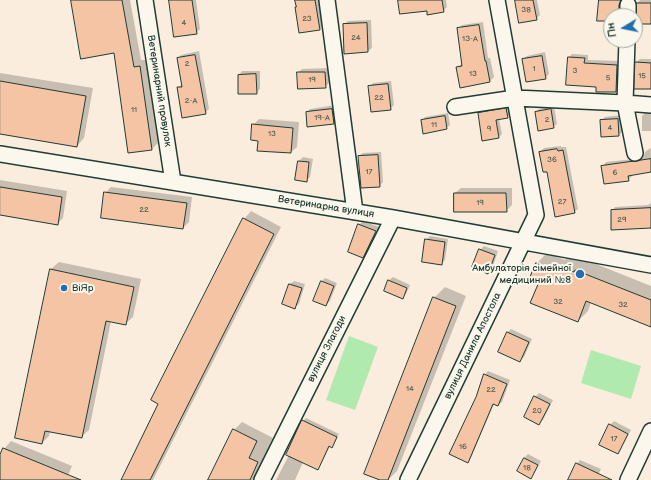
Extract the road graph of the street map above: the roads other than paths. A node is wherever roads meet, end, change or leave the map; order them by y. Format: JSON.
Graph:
{"nodes":[{"id":1,"x":145,"y":0,"type":"edge"},
{"id":2,"x":327,"y":0,"type":"edge"},
{"id":3,"x":497,"y":0,"type":"edge"},
{"id":4,"x":627,"y":48,"type":"edge"},
{"id":5,"x":515,"y":98,"type":"junction"},
{"id":6,"x":625,"y":104,"type":"junction"},
{"id":7,"x":651,"y":104,"type":"edge"},
{"id":8,"x":455,"y":107,"type":"dead end"},
{"id":9,"x":636,"y":153,"type":"dead end"},
{"id":10,"x":0,"y":154,"type":"edge"},
{"id":11,"x":173,"y":182,"type":"junction"},
{"id":12,"x":356,"y":212,"type":"junction"},
{"id":13,"x":393,"y":218,"type":"junction"},
{"id":14,"x":524,"y":241,"type":"junction"},
{"id":15,"x":651,"y":265,"type":"edge"},
{"id":16,"x":651,"y":431,"type":"edge"},
{"id":17,"x":262,"y":480,"type":"edge"},
{"id":18,"x":408,"y":480,"type":"edge"},
{"id":19,"x":628,"y":480,"type":"edge"}],
"edges":[{"from":1,"to":11,"type":"street","name":"Ветеринарний провулок"},
{"from":2,"to":12,"type":"street"},
{"from":3,"to":5,"type":"street","name":"вулиця Данила Апостола"},
{"from":4,"to":6,"type":"street"},
{"from":5,"to":6,"type":"street"},
{"from":5,"to":8,"type":"street"},
{"from":5,"to":14,"type":"street","name":"вулиця Данила Апостола"},
{"from":6,"to":7,"type":"street"},
{"from":6,"to":9,"type":"street"},
{"from":10,"to":11,"type":"street","name":"Ветеринарна вулиця"},
{"from":11,"to":12,"type":"street","name":"Ветеринарна вулиця"},
{"from":12,"to":13,"type":"street","name":"Ветеринарна вулиця"},
{"from":13,"to":14,"type":"street","name":"Ветеринарна вулиця"},
{"from":13,"to":17,"type":"street","name":"вулиця Злагоди"},
{"from":14,"to":15,"type":"street","name":"Ветеринарна вулиця"},
{"from":14,"to":18,"type":"street","name":"вулиця Данила Апостола"},
{"from":16,"to":19,"type":"street"}]}
